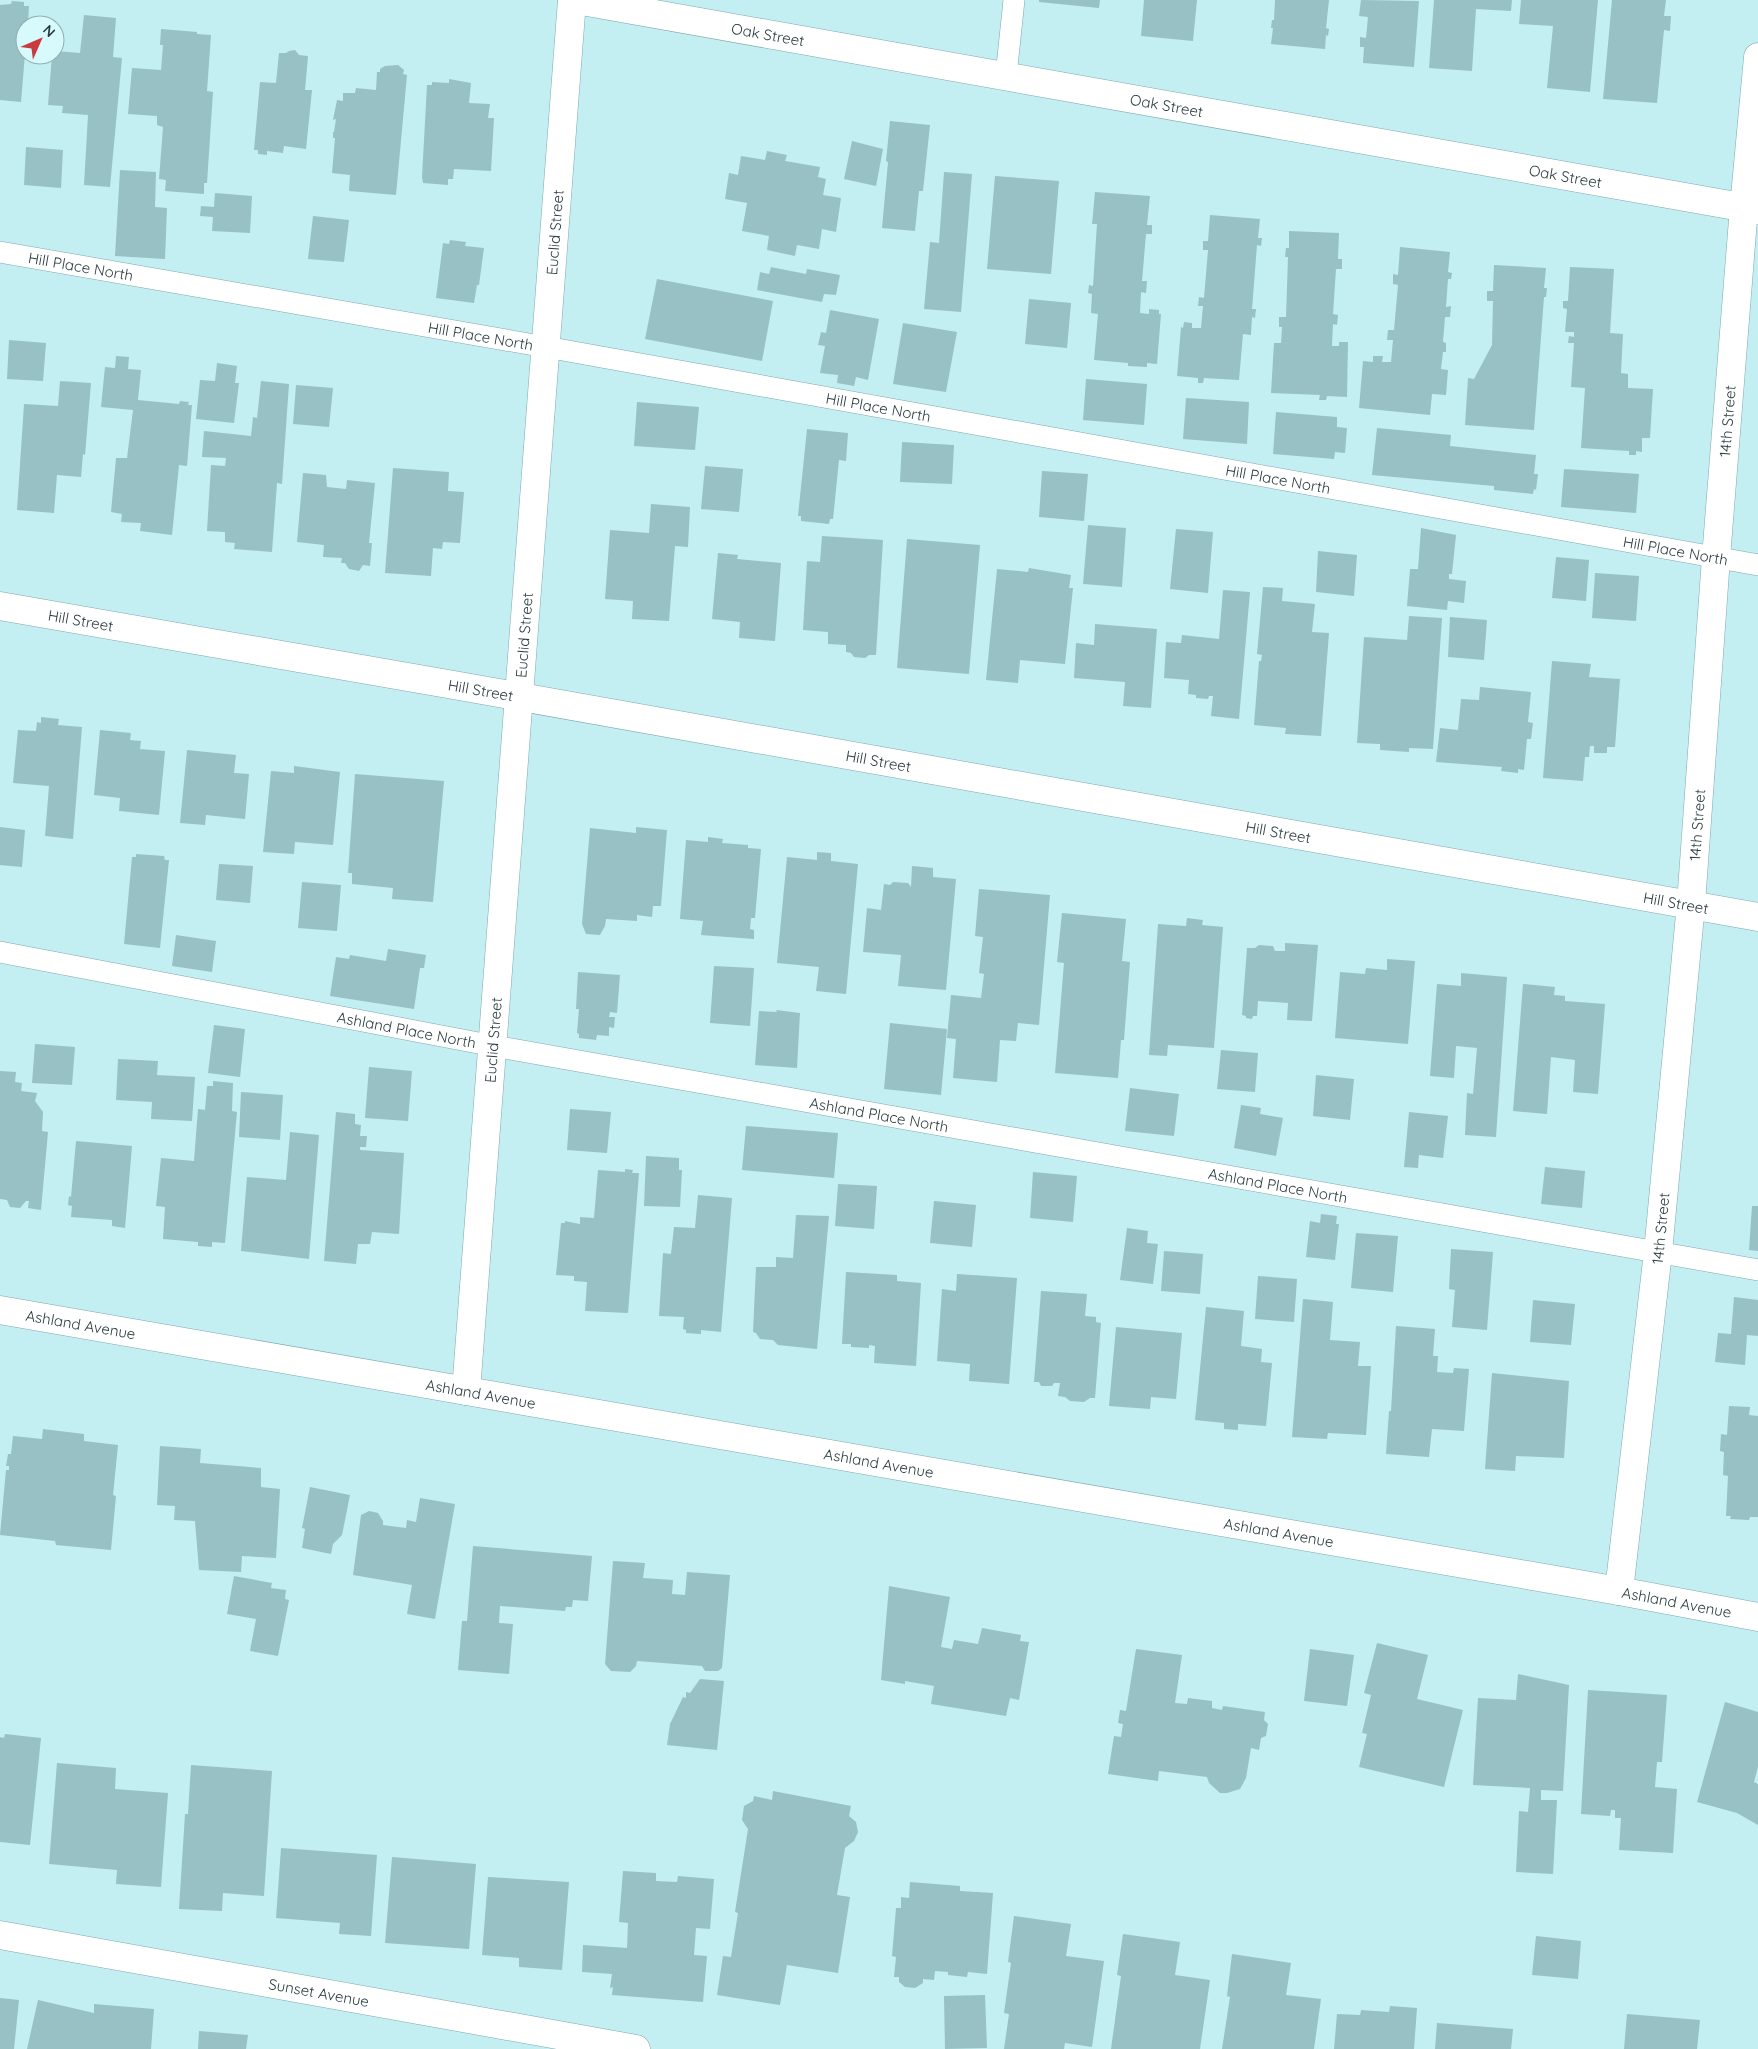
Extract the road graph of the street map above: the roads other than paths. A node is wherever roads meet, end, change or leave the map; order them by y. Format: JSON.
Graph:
{"nodes":[{"id":1,"x":572,"y":0,"type":"edge"},
{"id":2,"x":576,"y":0,"type":"edge"},
{"id":3,"x":1014,"y":0,"type":"edge"},
{"id":4,"x":1758,"y":57,"type":"edge"},
{"id":5,"x":1006,"y":76,"type":"junction"},
{"id":6,"x":1751,"y":208,"type":"edge"},
{"id":7,"x":0,"y":252,"type":"edge"},
{"id":8,"x":546,"y":348,"type":"junction"},
{"id":9,"x":1716,"y":558,"type":"junction"},
{"id":10,"x":1758,"y":566,"type":"edge"},
{"id":11,"x":0,"y":606,"type":"edge"},
{"id":12,"x":520,"y":696,"type":"junction"},
{"id":13,"x":1691,"y":904,"type":"junction"},
{"id":14,"x":1758,"y":916,"type":"edge"},
{"id":15,"x":0,"y":952,"type":"edge"},
{"id":16,"x":494,"y":1046,"type":"junction"},
{"id":17,"x":1658,"y":1252,"type":"junction"},
{"id":18,"x":1758,"y":1270,"type":"edge"},
{"id":19,"x":0,"y":1310,"type":"edge"},
{"id":20,"x":466,"y":1391,"type":"junction"},
{"id":21,"x":1620,"y":1591,"type":"junction"},
{"id":22,"x":1758,"y":1617,"type":"edge"},
{"id":23,"x":0,"y":1935,"type":"edge"},
{"id":24,"x":636,"y":2049,"type":"edge"}],
"edges":[{"from":1,"to":8,"type":"street","name":"Euclid Street"},
{"from":2,"to":5,"type":"street","name":"Oak Street"},
{"from":3,"to":5,"type":"lane"},
{"from":4,"to":6,"type":"street","name":"14th Street"},
{"from":5,"to":6,"type":"street","name":"Oak Street"},
{"from":6,"to":9,"type":"street","name":"14th Street"},
{"from":7,"to":8,"type":"lane","name":"Hill Place North"},
{"from":8,"to":9,"type":"lane","name":"Hill Place North"},
{"from":8,"to":12,"type":"street","name":"Euclid Street"},
{"from":9,"to":10,"type":"lane","name":"Hill Place North"},
{"from":9,"to":13,"type":"street","name":"14th Street"},
{"from":11,"to":12,"type":"street","name":"Hill Street"},
{"from":12,"to":13,"type":"street","name":"Hill Street"},
{"from":12,"to":16,"type":"street","name":"Euclid Street"},
{"from":13,"to":14,"type":"street","name":"Hill Street"},
{"from":13,"to":17,"type":"street","name":"14th Street"},
{"from":15,"to":16,"type":"lane","name":"Ashland Place North"},
{"from":16,"to":17,"type":"lane","name":"Ashland Place North"},
{"from":16,"to":20,"type":"street","name":"Euclid Street"},
{"from":17,"to":18,"type":"lane","name":"Ashland Place North"},
{"from":17,"to":21,"type":"street","name":"14th Street"},
{"from":19,"to":20,"type":"street","name":"Ashland Avenue"},
{"from":20,"to":21,"type":"street","name":"Ashland Avenue"},
{"from":21,"to":22,"type":"street","name":"Ashland Avenue"},
{"from":23,"to":24,"type":"street","name":"Sunset Avenue"}]}
